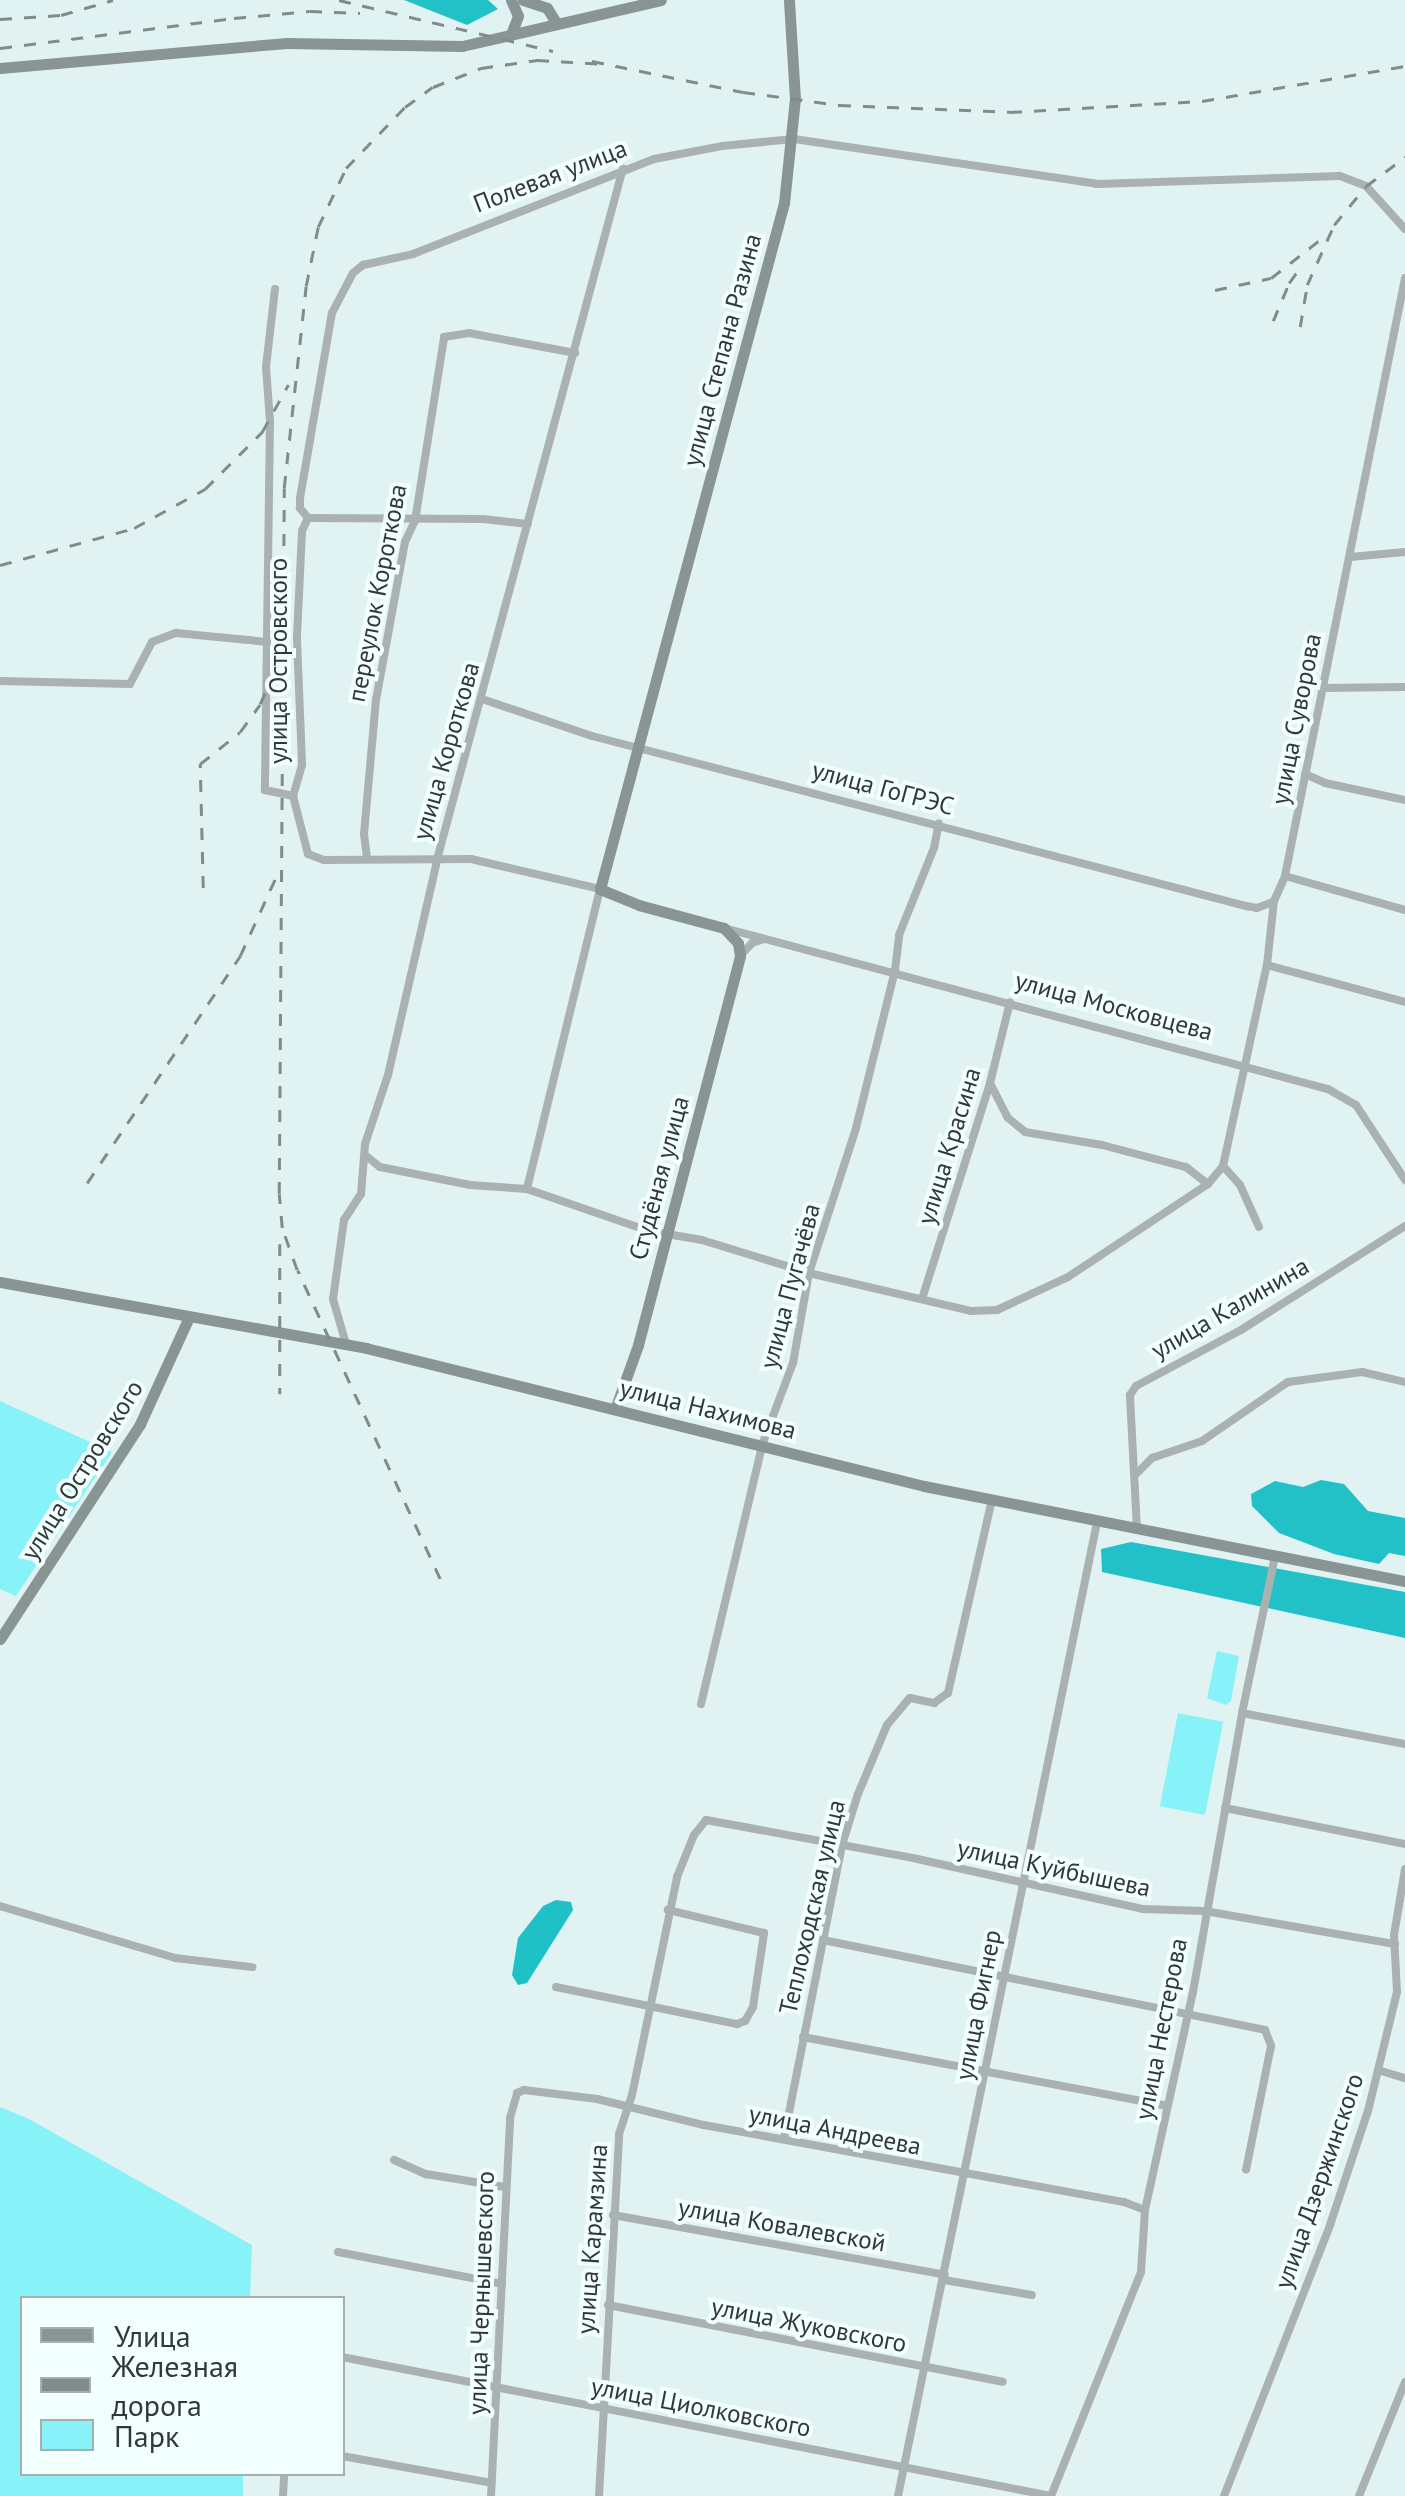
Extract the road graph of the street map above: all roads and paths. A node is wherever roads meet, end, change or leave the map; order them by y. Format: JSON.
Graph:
{"nodes":[{"id":1,"x":511,"y":0,"type":"edge"},
{"id":2,"x":524,"y":0,"type":"edge"},
{"id":3,"x":661,"y":0,"type":"edge"},
{"id":4,"x":789,"y":0,"type":"edge"},
{"id":5,"x":556,"y":21,"type":"junction"},
{"id":6,"x":512,"y":34,"type":"junction"},
{"id":7,"x":0,"y":68,"type":"edge"},
{"id":8,"x":794,"y":140,"type":"junction"},
{"id":9,"x":623,"y":168,"type":"junction"},
{"id":10,"x":1405,"y":228,"type":"edge"},
{"id":11,"x":1405,"y":278,"type":"edge"},
{"id":12,"x":276,"y":289,"type":"dead end"},
{"id":13,"x":339,"y":294,"type":"joint"},
{"id":14,"x":575,"y":353,"type":"junction"},
{"id":15,"x":308,"y":518,"type":"junction"},
{"id":16,"x":415,"y":521,"type":"junction"},
{"id":17,"x":528,"y":524,"type":"junction"},
{"id":18,"x":1405,"y":552,"type":"edge"},
{"id":19,"x":1350,"y":558,"type":"junction"},
{"id":20,"x":267,"y":642,"type":"junction"},
{"id":21,"x":0,"y":681,"type":"edge"},
{"id":22,"x":1405,"y":687,"type":"edge"},
{"id":23,"x":1322,"y":688,"type":"junction"},
{"id":24,"x":482,"y":699,"type":"junction"},
{"id":25,"x":641,"y":746,"type":"junction"},
{"id":26,"x":1304,"y":774,"type":"junction"},
{"id":27,"x":293,"y":796,"type":"junction"},
{"id":28,"x":1405,"y":800,"type":"edge"},
{"id":29,"x":939,"y":823,"type":"junction"},
{"id":30,"x":308,"y":854,"type":"joint"},
{"id":31,"x":438,"y":856,"type":"junction"},
{"id":32,"x":367,"y":858,"type":"junction"},
{"id":33,"x":1285,"y":876,"type":"junction"},
{"id":34,"x":600,"y":889,"type":"junction"},
{"id":35,"x":1274,"y":902,"type":"junction"},
{"id":36,"x":1405,"y":910,"type":"edge"},
{"id":37,"x":724,"y":928,"type":"junction"},
{"id":38,"x":768,"y":939,"type":"junction"},
{"id":39,"x":740,"y":956,"type":"junction"},
{"id":40,"x":1267,"y":965,"type":"junction"},
{"id":41,"x":895,"y":970,"type":"junction"},
{"id":42,"x":1010,"y":1002,"type":"junction"},
{"id":43,"x":1405,"y":1002,"type":"edge"},
{"id":44,"x":1244,"y":1064,"type":"junction"},
{"id":45,"x":990,"y":1083,"type":"junction"},
{"id":46,"x":365,"y":1156,"type":"junction"},
{"id":47,"x":1223,"y":1166,"type":"junction"},
{"id":48,"x":1405,"y":1180,"type":"edge"},
{"id":49,"x":1208,"y":1184,"type":"junction"},
{"id":50,"x":527,"y":1190,"type":"junction"},
{"id":51,"x":1405,"y":1226,"type":"edge"},
{"id":52,"x":1258,"y":1227,"type":"dead end"},
{"id":53,"x":668,"y":1234,"type":"junction"},
{"id":54,"x":809,"y":1273,"type":"junction"},
{"id":55,"x":0,"y":1282,"type":"edge"},
{"id":56,"x":922,"y":1299,"type":"junction"},
{"id":57,"x":189,"y":1318,"type":"junction"},
{"id":58,"x":346,"y":1344,"type":"junction"},
{"id":59,"x":1405,"y":1382,"type":"edge"},
{"id":60,"x":615,"y":1409,"type":"junction"},
{"id":61,"x":762,"y":1446,"type":"junction"},
{"id":62,"x":1136,"y":1474,"type":"junction"},
{"id":63,"x":992,"y":1500,"type":"junction"},
{"id":64,"x":1097,"y":1522,"type":"junction"},
{"id":65,"x":1137,"y":1530,"type":"junction"},
{"id":66,"x":1274,"y":1557,"type":"junction"},
{"id":67,"x":1405,"y":1581,"type":"edge"},
{"id":68,"x":0,"y":1639,"type":"edge"},
{"id":69,"x":701,"y":1704,"type":"dead end"},
{"id":70,"x":1242,"y":1713,"type":"junction"},
{"id":71,"x":1405,"y":1744,"type":"edge"},
{"id":72,"x":1224,"y":1808,"type":"junction"},
{"id":73,"x":706,"y":1820,"type":"joint"},
{"id":74,"x":1405,"y":1844,"type":"edge"},
{"id":75,"x":842,"y":1846,"type":"junction"},
{"id":76,"x":1405,"y":1869,"type":"edge"},
{"id":77,"x":1022,"y":1882,"type":"junction"},
{"id":78,"x":0,"y":1906,"type":"edge"},
{"id":79,"x":668,"y":1910,"type":"junction"},
{"id":80,"x":1205,"y":1911,"type":"junction"},
{"id":81,"x":823,"y":1940,"type":"junction"},
{"id":82,"x":1399,"y":1950,"type":"edge"},
{"id":83,"x":252,"y":1967,"type":"dead end"},
{"id":84,"x":1004,"y":1977,"type":"junction"},
{"id":85,"x":556,"y":1987,"type":"dead end"},
{"id":86,"x":648,"y":2008,"type":"junction"},
{"id":87,"x":1187,"y":2012,"type":"junction"},
{"id":88,"x":802,"y":2037,"type":"junction"},
{"id":89,"x":1378,"y":2070,"type":"junction"},
{"id":90,"x":985,"y":2074,"type":"junction"},
{"id":91,"x":1405,"y":2078,"type":"edge"},
{"id":92,"x":517,"y":2093,"type":"joint"},
{"id":93,"x":1167,"y":2106,"type":"junction"},
{"id":94,"x":628,"y":2109,"type":"junction"},
{"id":95,"x":784,"y":2138,"type":"junction"},
{"id":96,"x":394,"y":2160,"type":"dead end"},
{"id":97,"x":1246,"y":2170,"type":"dead end"},
{"id":98,"x":964,"y":2174,"type":"junction"},
{"id":99,"x":505,"y":2187,"type":"junction"},
{"id":100,"x":1145,"y":2210,"type":"junction"},
{"id":101,"x":613,"y":2215,"type":"junction"},
{"id":102,"x":338,"y":2252,"type":"dead end"},
{"id":103,"x":944,"y":2277,"type":"junction"},
{"id":104,"x":502,"y":2284,"type":"junction"},
{"id":105,"x":1032,"y":2295,"type":"dead end"},
{"id":106,"x":608,"y":2305,"type":"junction"},
{"id":107,"x":345,"y":2359,"type":"edge"},
{"id":108,"x":926,"y":2368,"type":"junction"},
{"id":109,"x":1003,"y":2382,"type":"dead end"},
{"id":110,"x":1405,"y":2382,"type":"edge"},
{"id":111,"x":499,"y":2388,"type":"junction"},
{"id":112,"x":603,"y":2408,"type":"junction"},
{"id":113,"x":345,"y":2457,"type":"edge"},
{"id":114,"x":904,"y":2466,"type":"junction"},
{"id":115,"x":492,"y":2483,"type":"junction"},
{"id":116,"x":491,"y":2496,"type":"edge"},
{"id":117,"x":599,"y":2496,"type":"edge"},
{"id":118,"x":898,"y":2496,"type":"edge"},
{"id":119,"x":1051,"y":2496,"type":"edge"},
{"id":120,"x":1224,"y":2496,"type":"edge"},
{"id":121,"x":1359,"y":2496,"type":"edge"}],
"edges":[{"from":1,"to":6,"type":"main road"},
{"from":2,"to":5,"type":"main road"},
{"from":3,"to":5,"type":"main road"},
{"from":4,"to":8,"type":"main road","name":"улица Степана Разина"},
{"from":5,"to":6,"type":"main road"},
{"from":6,"to":7,"type":"main road"},
{"from":8,"to":9,"type":"street","name":"Полевая улица"},
{"from":8,"to":10,"type":"street","name":"Полевая улица"},
{"from":8,"to":25,"type":"main road","name":"улица Степана Разина"},
{"from":9,"to":13,"type":"street","name":"Полевая улица"},
{"from":9,"to":14,"type":"street","name":"улица Короткова"},
{"from":11,"to":19,"type":"street","name":"улица Суворова"},
{"from":12,"to":20,"type":"street"},
{"from":13,"to":15,"type":"street","name":"улица Островского"},
{"from":14,"to":16,"type":"street","name":"переулок Короткова"},
{"from":14,"to":17,"type":"street","name":"улица Короткова"},
{"from":15,"to":16,"type":"street"},
{"from":15,"to":27,"type":"street","name":"улица Островского"},
{"from":16,"to":17,"type":"street"},
{"from":16,"to":32,"type":"street","name":"переулок Короткова"},
{"from":17,"to":24,"type":"street","name":"улица Короткова"},
{"from":18,"to":19,"type":"street"},
{"from":19,"to":23,"type":"street","name":"улица Суворова"},
{"from":20,"to":21,"type":"street"},
{"from":20,"to":27,"type":"street"},
{"from":22,"to":23,"type":"street"},
{"from":23,"to":26,"type":"street","name":"улица Суворова"},
{"from":24,"to":25,"type":"street","name":"улица ГоГРЭС"},
{"from":24,"to":31,"type":"street","name":"улица Короткова"},
{"from":25,"to":29,"type":"street","name":"улица ГоГРЭС"},
{"from":25,"to":34,"type":"main road"},
{"from":26,"to":28,"type":"street"},
{"from":26,"to":33,"type":"street","name":"улица Суворова"},
{"from":27,"to":30,"type":"street","name":"улица Островского"},
{"from":29,"to":35,"type":"street","name":"улица ГоГРЭС"},
{"from":29,"to":41,"type":"street","name":"улица Пугачёва"},
{"from":30,"to":32,"type":"street","name":"улица Московцева"},
{"from":31,"to":32,"type":"street","name":"улица Московцева"},
{"from":31,"to":34,"type":"street","name":"улица Московцева"},
{"from":31,"to":46,"type":"street","name":"улица Короткова"},
{"from":33,"to":35,"type":"street","name":"улица Суворова"},
{"from":33,"to":36,"type":"street"},
{"from":34,"to":37,"type":"main road","name":"улица Московцева"},
{"from":34,"to":50,"type":"street"},
{"from":35,"to":40,"type":"street","name":"улица Суворова"},
{"from":37,"to":38,"type":"street","name":"улица Московцева"},
{"from":37,"to":39,"type":"main road"},
{"from":38,"to":39,"type":"street"},
{"from":38,"to":41,"type":"street","name":"улица Московцева"},
{"from":39,"to":53,"type":"main road","name":"Студёная улица"},
{"from":40,"to":43,"type":"street"},
{"from":40,"to":44,"type":"street","name":"улица Суворова"},
{"from":41,"to":42,"type":"street","name":"улица Московцева"},
{"from":41,"to":54,"type":"street","name":"улица Пугачёва"},
{"from":42,"to":44,"type":"street","name":"улица Московцева"},
{"from":42,"to":45,"type":"street","name":"улица Красина"},
{"from":44,"to":47,"type":"street","name":"улица Суворова"},
{"from":44,"to":48,"type":"street","name":"улица Московцева"},
{"from":45,"to":49,"type":"street"},
{"from":45,"to":56,"type":"street","name":"улица Красина"},
{"from":46,"to":50,"type":"street","name":"улица Суворова"},
{"from":46,"to":58,"type":"street","name":"улица Короткова"},
{"from":47,"to":49,"type":"street","name":"улица Суворова"},
{"from":47,"to":52,"type":"street"},
{"from":49,"to":56,"type":"street","name":"улица Суворова"},
{"from":50,"to":53,"type":"street","name":"улица Суворова"},
{"from":51,"to":62,"type":"street","name":"улица Калинина"},
{"from":53,"to":54,"type":"street","name":"улица Суворова"},
{"from":53,"to":60,"type":"main road","name":"Студёная улица"},
{"from":54,"to":56,"type":"street","name":"улица Суворова"},
{"from":54,"to":61,"type":"street","name":"улица Пугачёва"},
{"from":55,"to":57,"type":"main road","name":"улица Нахимова"},
{"from":57,"to":58,"type":"main road","name":"улица Нахимова"},
{"from":57,"to":68,"type":"main road","name":"улица Островского"},
{"from":58,"to":60,"type":"main road","name":"улица Нахимова"},
{"from":59,"to":62,"type":"street"},
{"from":60,"to":61,"type":"main road","name":"улица Нахимова"},
{"from":61,"to":63,"type":"main road","name":"улица Нахимова"},
{"from":61,"to":69,"type":"street","name":"улица Пугачёва"},
{"from":62,"to":65,"type":"street"},
{"from":63,"to":64,"type":"main road","name":"улица Нахимова"},
{"from":63,"to":75,"type":"street","name":"Теплоходская улица"},
{"from":64,"to":65,"type":"main road","name":"улица Нахимова"},
{"from":64,"to":77,"type":"street","name":"улица Фигнер"},
{"from":65,"to":66,"type":"main road","name":"улица Нахимова"},
{"from":66,"to":67,"type":"main road","name":"улица Нахимова"},
{"from":66,"to":70,"type":"street","name":"улица Нестерова"},
{"from":70,"to":71,"type":"street"},
{"from":70,"to":72,"type":"street","name":"улица Нестерова"},
{"from":72,"to":74,"type":"street"},
{"from":72,"to":80,"type":"street","name":"улица Нестерова"},
{"from":73,"to":75,"type":"street","name":"улица Куйбышева"},
{"from":73,"to":79,"type":"street","name":"улица Карамзина"},
{"from":75,"to":77,"type":"street","name":"улица Куйбышева"},
{"from":75,"to":81,"type":"street","name":"Теплоходская улица"},
{"from":76,"to":82,"type":"street","name":"улица Дзержинского"},
{"from":77,"to":80,"type":"street","name":"улица Куйбышева"},
{"from":77,"to":84,"type":"street","name":"улица Фигнер"},
{"from":78,"to":83,"type":"street"},
{"from":79,"to":86,"type":"street","name":"улица Карамзина"},
{"from":79,"to":86,"type":"street"},
{"from":80,"to":82,"type":"street","name":"улица Куйбышева"},
{"from":80,"to":87,"type":"street","name":"улица Нестерова"},
{"from":81,"to":84,"type":"street"},
{"from":81,"to":88,"type":"street","name":"Теплоходская улица"},
{"from":82,"to":89,"type":"street","name":"улица Дзержинского"},
{"from":84,"to":87,"type":"street"},
{"from":84,"to":90,"type":"street","name":"улица Фигнер"},
{"from":85,"to":86,"type":"street"},
{"from":86,"to":94,"type":"street","name":"улица Карамзина"},
{"from":87,"to":93,"type":"street","name":"улица Нестерова"},
{"from":87,"to":97,"type":"street"},
{"from":88,"to":90,"type":"street"},
{"from":88,"to":95,"type":"street","name":"Теплоходская улица"},
{"from":89,"to":91,"type":"street"},
{"from":89,"to":120,"type":"street","name":"улица Дзержинского"},
{"from":90,"to":93,"type":"street"},
{"from":90,"to":98,"type":"street","name":"улица Фигнер"},
{"from":92,"to":94,"type":"street","name":"улица Андреева"},
{"from":92,"to":99,"type":"street","name":"улица Чернышевского"},
{"from":93,"to":100,"type":"street","name":"улица Нестерова"},
{"from":94,"to":95,"type":"street","name":"улица Андреева"},
{"from":94,"to":101,"type":"street","name":"улица Карамзина"},
{"from":95,"to":98,"type":"street","name":"улица Андреева"},
{"from":96,"to":99,"type":"street"},
{"from":98,"to":100,"type":"street","name":"улица Андреева"},
{"from":98,"to":103,"type":"street","name":"улица Фигнер"},
{"from":99,"to":104,"type":"street","name":"улица Чернышевского"},
{"from":100,"to":119,"type":"street","name":"улица Нестерова"},
{"from":101,"to":103,"type":"street","name":"улица Ковалевской"},
{"from":101,"to":106,"type":"street","name":"улица Карамзина"},
{"from":102,"to":104,"type":"street"},
{"from":103,"to":105,"type":"street","name":"улица Ковалевской"},
{"from":103,"to":108,"type":"street","name":"улица Фигнер"},
{"from":104,"to":111,"type":"street","name":"улица Чернышевского"},
{"from":106,"to":108,"type":"street","name":"улица Жуковского"},
{"from":106,"to":112,"type":"street","name":"улица Карамзина"},
{"from":107,"to":111,"type":"street","name":"улица Циолковского"},
{"from":108,"to":109,"type":"street","name":"улица Жуковского"},
{"from":108,"to":114,"type":"street","name":"улица Фигнер"},
{"from":110,"to":121,"type":"street"},
{"from":111,"to":112,"type":"street","name":"улица Циолковского"},
{"from":111,"to":115,"type":"street","name":"улица Чернышевского"},
{"from":112,"to":114,"type":"street","name":"улица Циолковского"},
{"from":112,"to":117,"type":"street","name":"улица Карамзина"},
{"from":113,"to":115,"type":"street"},
{"from":114,"to":118,"type":"street","name":"улица Фигнер"},
{"from":114,"to":119,"type":"street","name":"улица Циолковского"},
{"from":115,"to":116,"type":"street","name":"улица Чернышевского"}]}
